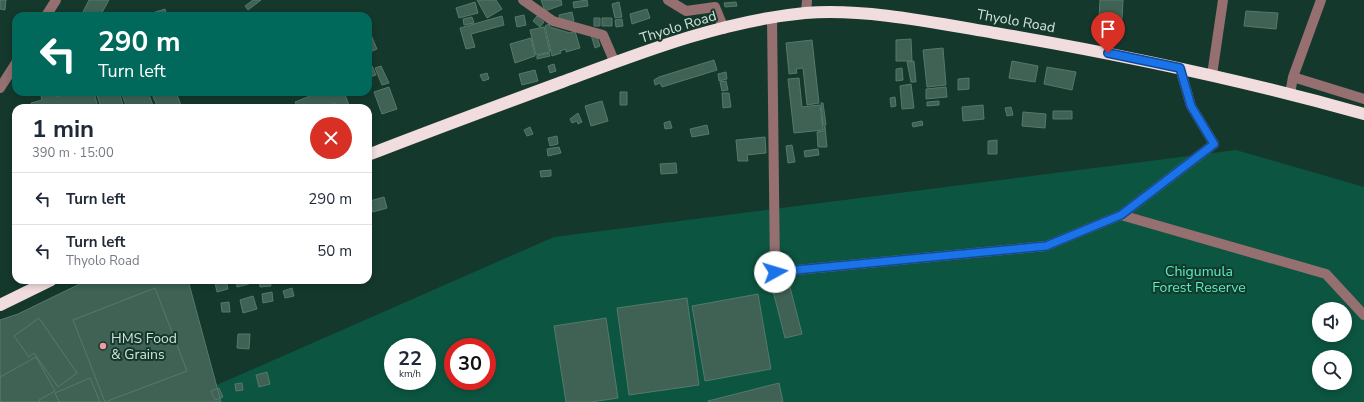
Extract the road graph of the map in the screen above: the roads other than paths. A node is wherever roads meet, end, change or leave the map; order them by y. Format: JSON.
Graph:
{"nodes":[{"id":1,"x":56,"y":0,"type":"edge"},
{"id":2,"x":523,"y":0,"type":"edge"},
{"id":3,"x":668,"y":0,"type":"edge"},
{"id":4,"x":807,"y":0,"type":"edge"},
{"id":5,"x":1223,"y":0,"type":"edge"},
{"id":6,"x":1321,"y":0,"type":"edge"},
{"id":7,"x":48,"y":12,"type":"edge"},
{"id":8,"x":806,"y":13,"type":"junction"},
{"id":9,"x":772,"y":18,"type":"junction"},
{"id":10,"x":724,"y":29,"type":"junction"},
{"id":11,"x":615,"y":62,"type":"junction"},
{"id":12,"x":1180,"y":68,"type":"junction"},
{"id":13,"x":12,"y":69,"type":"edge"},
{"id":14,"x":1212,"y":75,"type":"junction"},
{"id":15,"x":1293,"y":77,"type":"junction"},
{"id":16,"x":0,"y":88,"type":"edge"},
{"id":17,"x":1290,"y":94,"type":"junction"},
{"id":18,"x":1364,"y":99,"type":"edge"},
{"id":19,"x":1364,"y":114,"type":"edge"},
{"id":20,"x":372,"y":153,"type":"edge"},
{"id":21,"x":1121,"y":215,"type":"junction"},
{"id":22,"x":43,"y":284,"type":"edge"},
{"id":23,"x":0,"y":305,"type":"edge"},
{"id":24,"x":1364,"y":315,"type":"edge"}],
"edges":[{"from":1,"to":7,"type":"street"},
{"from":2,"to":11,"type":"street"},
{"from":3,"to":10,"type":"street"},
{"from":4,"to":8,"type":"street"},
{"from":5,"to":14,"type":"street"},
{"from":6,"to":15,"type":"street"},
{"from":8,"to":9,"type":"highway","name":"Thyolo Road"},
{"from":8,"to":12,"type":"highway","name":"Thyolo Road"},
{"from":9,"to":10,"type":"highway","name":"Thyolo Road"},
{"from":9,"to":21,"type":"street"},
{"from":10,"to":11,"type":"highway","name":"Thyolo Road"},
{"from":11,"to":20,"type":"highway","name":"Thyolo Road"},
{"from":12,"to":14,"type":"highway","name":"Thyolo Road"},
{"from":12,"to":21,"type":"street"},
{"from":13,"to":16,"type":"street"},
{"from":14,"to":17,"type":"highway","name":"Thyolo Road"},
{"from":15,"to":17,"type":"street"},
{"from":15,"to":18,"type":"street"},
{"from":17,"to":19,"type":"highway","name":"Thyolo Road"},
{"from":21,"to":24,"type":"street"},
{"from":22,"to":23,"type":"highway"}]}
